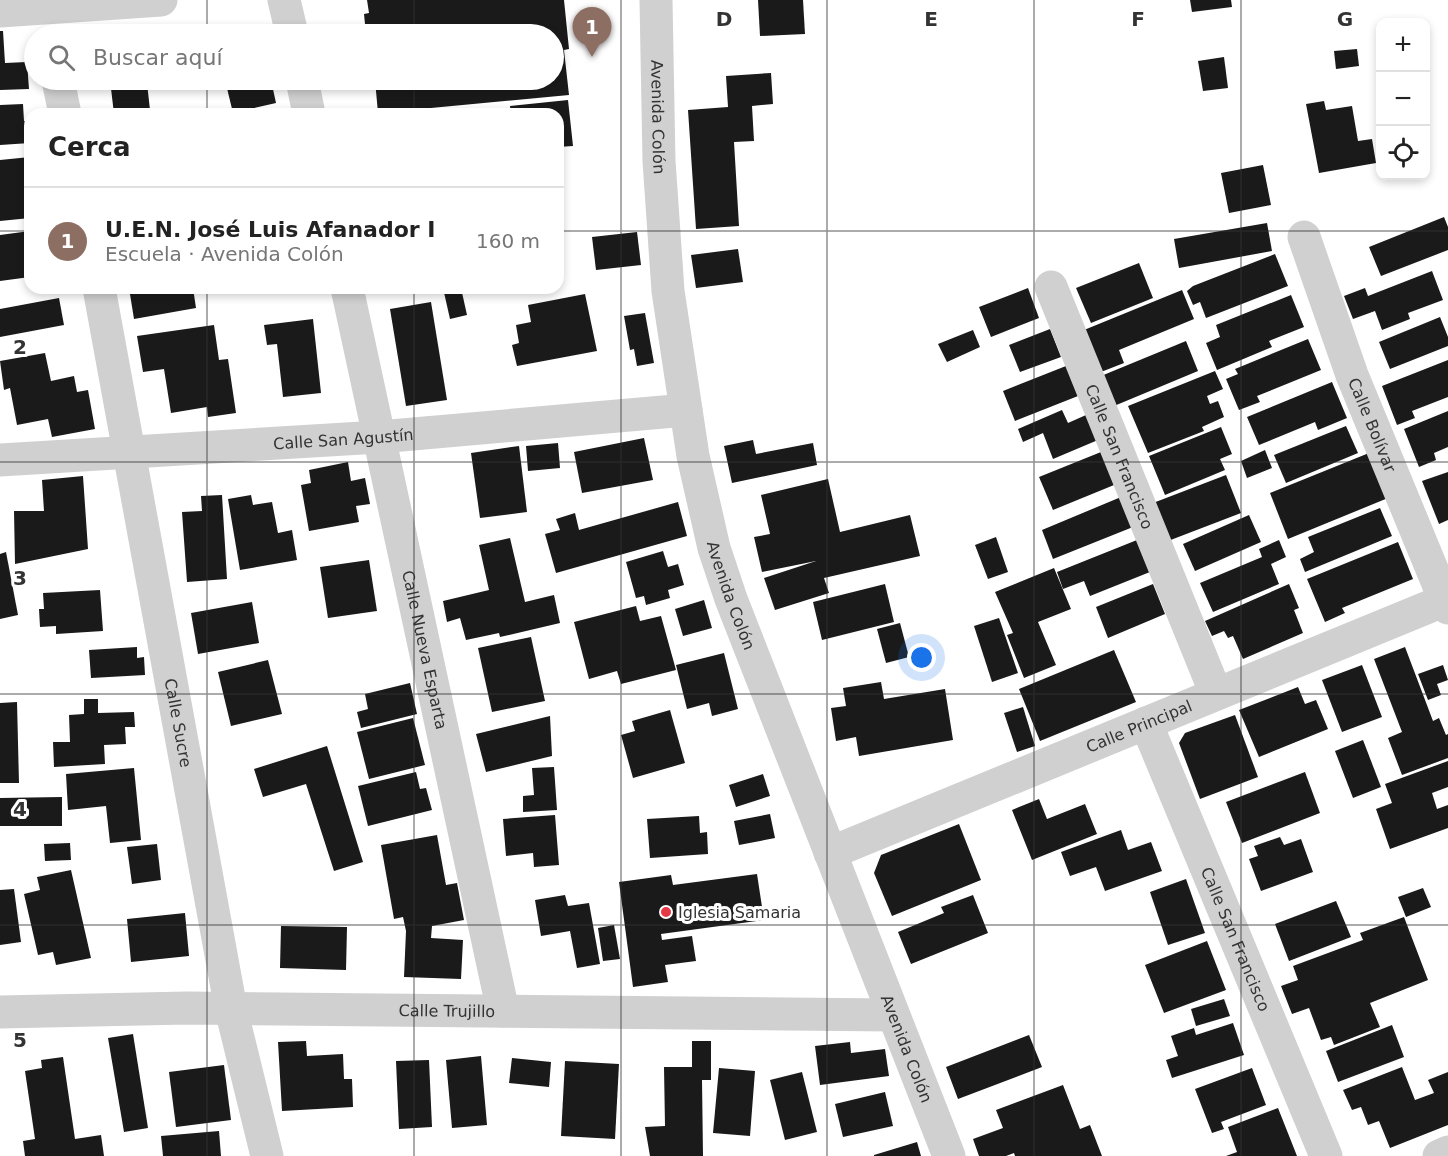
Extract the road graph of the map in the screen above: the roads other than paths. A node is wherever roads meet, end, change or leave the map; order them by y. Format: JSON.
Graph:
{"nodes":[{"id":1,"x":161,"y":0,"type":"edge"},
{"id":2,"x":284,"y":0,"type":"edge"},
{"id":3,"x":656,"y":0,"type":"edge"},
{"id":4,"x":0,"y":11,"type":"edge"},
{"id":5,"x":46,"y":14,"type":"edge"},
{"id":6,"x":290,"y":24,"type":"edge"},
{"id":7,"x":60,"y":90,"type":"edge"},
{"id":8,"x":304,"y":90,"type":"edge"},
{"id":9,"x":64,"y":108,"type":"edge"},
{"id":10,"x":308,"y":108,"type":"edge"},
{"id":11,"x":1304,"y":237,"type":"dead end"},
{"id":12,"x":1051,"y":287,"type":"dead end"},
{"id":13,"x":100,"y":294,"type":"edge"},
{"id":14,"x":348,"y":294,"type":"edge"},
{"id":15,"x":686,"y":410,"type":"junction"},
{"id":16,"x":379,"y":437,"type":"junction"},
{"id":17,"x":129,"y":452,"type":"junction"},
{"id":18,"x":0,"y":460,"type":"edge"},
{"id":19,"x":1447,"y":602,"type":"edge"},
{"id":20,"x":1216,"y":694,"type":"junction"},
{"id":21,"x":1146,"y":723,"type":"junction"},
{"id":22,"x":830,"y":853,"type":"junction"},
{"id":23,"x":231,"y":1009,"type":"junction"},
{"id":24,"x":503,"y":1011,"type":"junction"},
{"id":25,"x":0,"y":1012,"type":"edge"},
{"id":26,"x":893,"y":1015,"type":"junction"},
{"id":27,"x":1448,"y":1152,"type":"edge"},
{"id":28,"x":267,"y":1156,"type":"edge"},
{"id":29,"x":949,"y":1156,"type":"edge"},
{"id":30,"x":1326,"y":1156,"type":"edge"},
{"id":31,"x":1439,"y":1156,"type":"edge"}],
"edges":[{"from":1,"to":5,"type":"street"},
{"from":2,"to":6,"type":"street"},
{"from":3,"to":15,"type":"street","name":"Avenida Colón"},
{"from":4,"to":5,"type":"street"},
{"from":7,"to":9,"type":"street"},
{"from":8,"to":10,"type":"street"},
{"from":11,"to":19,"type":"street","name":"Calle Bolívar"},
{"from":12,"to":20,"type":"street","name":"Calle San Francisco"},
{"from":13,"to":17,"type":"street","name":"Calle Sucre"},
{"from":14,"to":16,"type":"street","name":"Calle Nueva Esparta"},
{"from":15,"to":16,"type":"street","name":"Calle San Agustín"},
{"from":15,"to":22,"type":"street","name":"Avenida Colón"},
{"from":16,"to":17,"type":"street","name":"Calle San Agustín"},
{"from":16,"to":24,"type":"street","name":"Calle Nueva Esparta"},
{"from":17,"to":18,"type":"street","name":"Calle San Agustín"},
{"from":17,"to":23,"type":"street","name":"Calle Sucre"},
{"from":19,"to":20,"type":"street","name":"Calle Principal"},
{"from":20,"to":21,"type":"street","name":"Calle Principal"},
{"from":21,"to":22,"type":"street","name":"Calle Principal"},
{"from":21,"to":30,"type":"street","name":"Calle San Francisco"},
{"from":22,"to":26,"type":"street","name":"Avenida Colón"},
{"from":23,"to":24,"type":"street","name":"Calle Trujillo"},
{"from":23,"to":25,"type":"street","name":"Calle Trujillo"},
{"from":23,"to":28,"type":"street","name":"Calle Sucre"},
{"from":24,"to":26,"type":"street","name":"Calle Trujillo"},
{"from":26,"to":29,"type":"street","name":"Avenida Colón"},
{"from":27,"to":31,"type":"street"}]}
